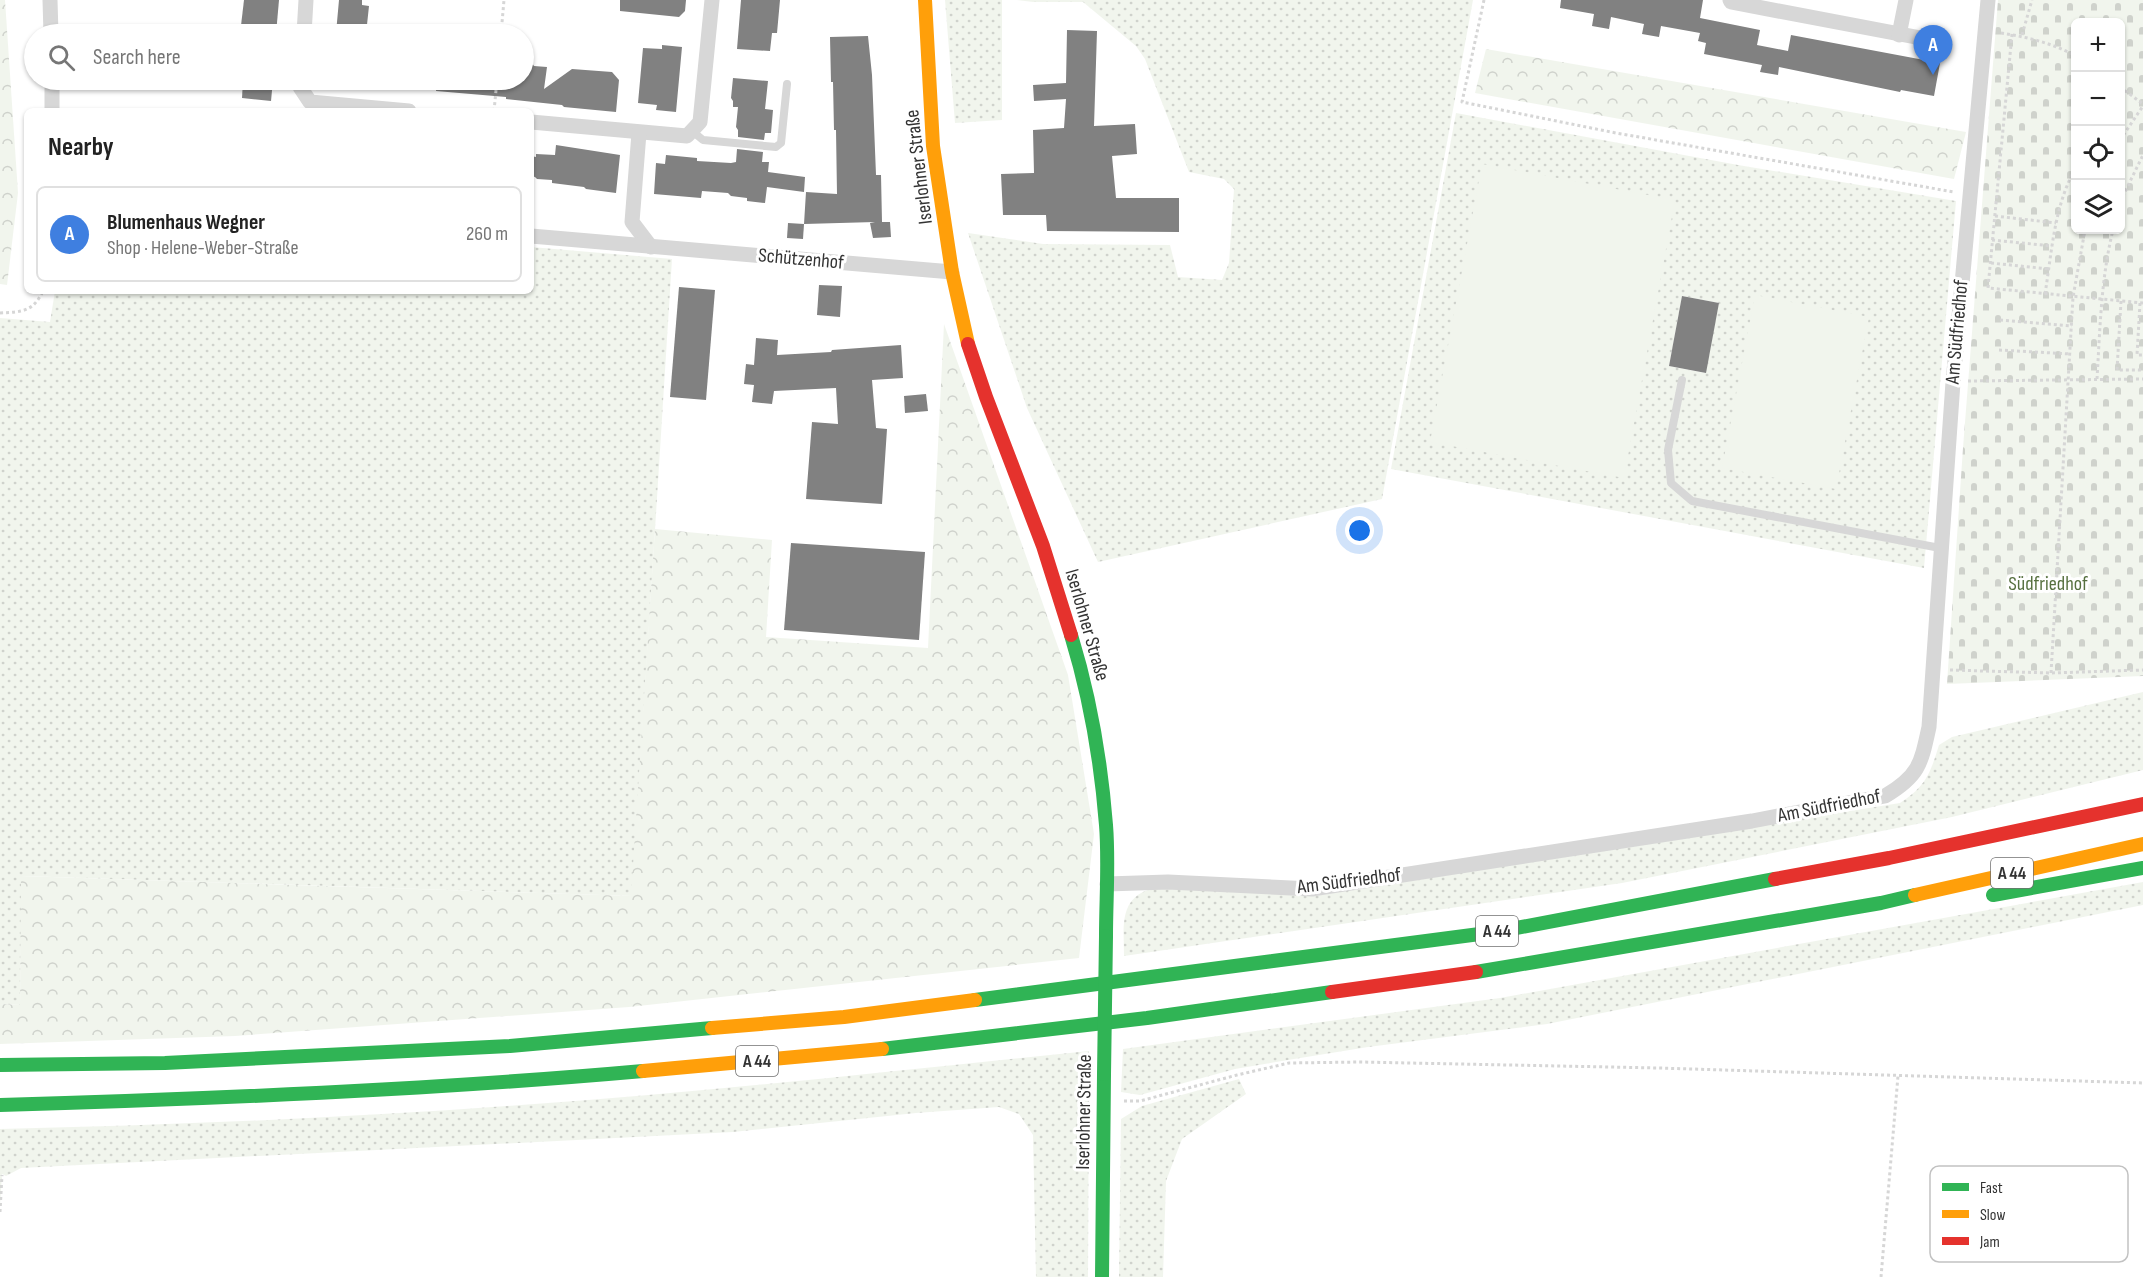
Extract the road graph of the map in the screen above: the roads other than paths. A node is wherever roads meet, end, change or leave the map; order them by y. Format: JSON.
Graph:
{"nodes":[{"id":1,"x":50,"y":0,"type":"edge"},
{"id":2,"x":306,"y":0,"type":"edge"},
{"id":3,"x":712,"y":0,"type":"edge"},
{"id":4,"x":925,"y":0,"type":"edge"},
{"id":5,"x":1730,"y":0,"type":"edge"},
{"id":6,"x":1906,"y":0,"type":"edge"},
{"id":7,"x":1988,"y":0,"type":"edge"},
{"id":8,"x":51,"y":24,"type":"edge"},
{"id":9,"x":305,"y":24,"type":"edge"},
{"id":10,"x":1899,"y":35,"type":"junction"},
{"id":11,"x":1941,"y":42,"type":"dead end"},
{"id":12,"x":787,"y":84,"type":"dead end"},
{"id":13,"x":52,"y":90,"type":"edge"},
{"id":14,"x":302,"y":90,"type":"edge"},
{"id":15,"x":52,"y":108,"type":"edge"},
{"id":16,"x":376,"y":108,"type":"edge"},
{"id":17,"x":534,"y":122,"type":"edge"},
{"id":18,"x":692,"y":130,"type":"junction"},
{"id":19,"x":639,"y":133,"type":"junction"},
{"id":20,"x":534,"y":236,"type":"edge"},
{"id":21,"x":651,"y":247,"type":"junction"},
{"id":22,"x":952,"y":272,"type":"junction"},
{"id":23,"x":1682,"y":380,"type":"dead end"},
{"id":24,"x":1940,"y":548,"type":"junction"},
{"id":25,"x":2143,"y":804,"type":"edge"},
{"id":26,"x":2143,"y":844,"type":"edge"},
{"id":27,"x":2143,"y":868,"type":"edge"},
{"id":28,"x":1107,"y":884,"type":"junction"},
{"id":29,"x":1978,"y":898,"type":"dead end"},
{"id":30,"x":1956,"y":900,"type":"dead end"},
{"id":31,"x":1881,"y":903,"type":"junction"},
{"id":32,"x":0,"y":1065,"type":"edge"},
{"id":33,"x":0,"y":1105,"type":"edge"},
{"id":34,"x":1102,"y":1277,"type":"edge"}],
"edges":[{"from":1,"to":8,"type":"street"},
{"from":2,"to":9,"type":"street"},
{"from":3,"to":18,"type":"street"},
{"from":4,"to":22,"type":"main road","name":"Iserlohner Straße"},
{"from":5,"to":10,"type":"street"},
{"from":6,"to":10,"type":"street"},
{"from":7,"to":24,"type":"street","name":"Am Südfriedhof"},
{"from":10,"to":11,"type":"street"},
{"from":12,"to":18,"type":"lane"},
{"from":13,"to":15,"type":"street"},
{"from":14,"to":16,"type":"street"},
{"from":17,"to":19,"type":"street"},
{"from":18,"to":19,"type":"street"},
{"from":19,"to":21,"type":"street"},
{"from":20,"to":21,"type":"street","name":"Schützenhof"},
{"from":21,"to":22,"type":"street","name":"Schützenhof"},
{"from":22,"to":28,"type":"main road","name":"Iserlohner Straße"},
{"from":23,"to":24,"type":"lane"},
{"from":24,"to":28,"type":"street","name":"Am Südfriedhof"},
{"from":25,"to":32,"type":"main road","number":"A 44"},
{"from":26,"to":31,"type":"main road","number":"A 44"},
{"from":27,"to":29,"type":"main road"},
{"from":28,"to":34,"type":"main road","name":"Iserlohner Straße","bridge":true},
{"from":30,"to":31,"type":"main road"},
{"from":31,"to":33,"type":"main road","number":"A 44"}]}
